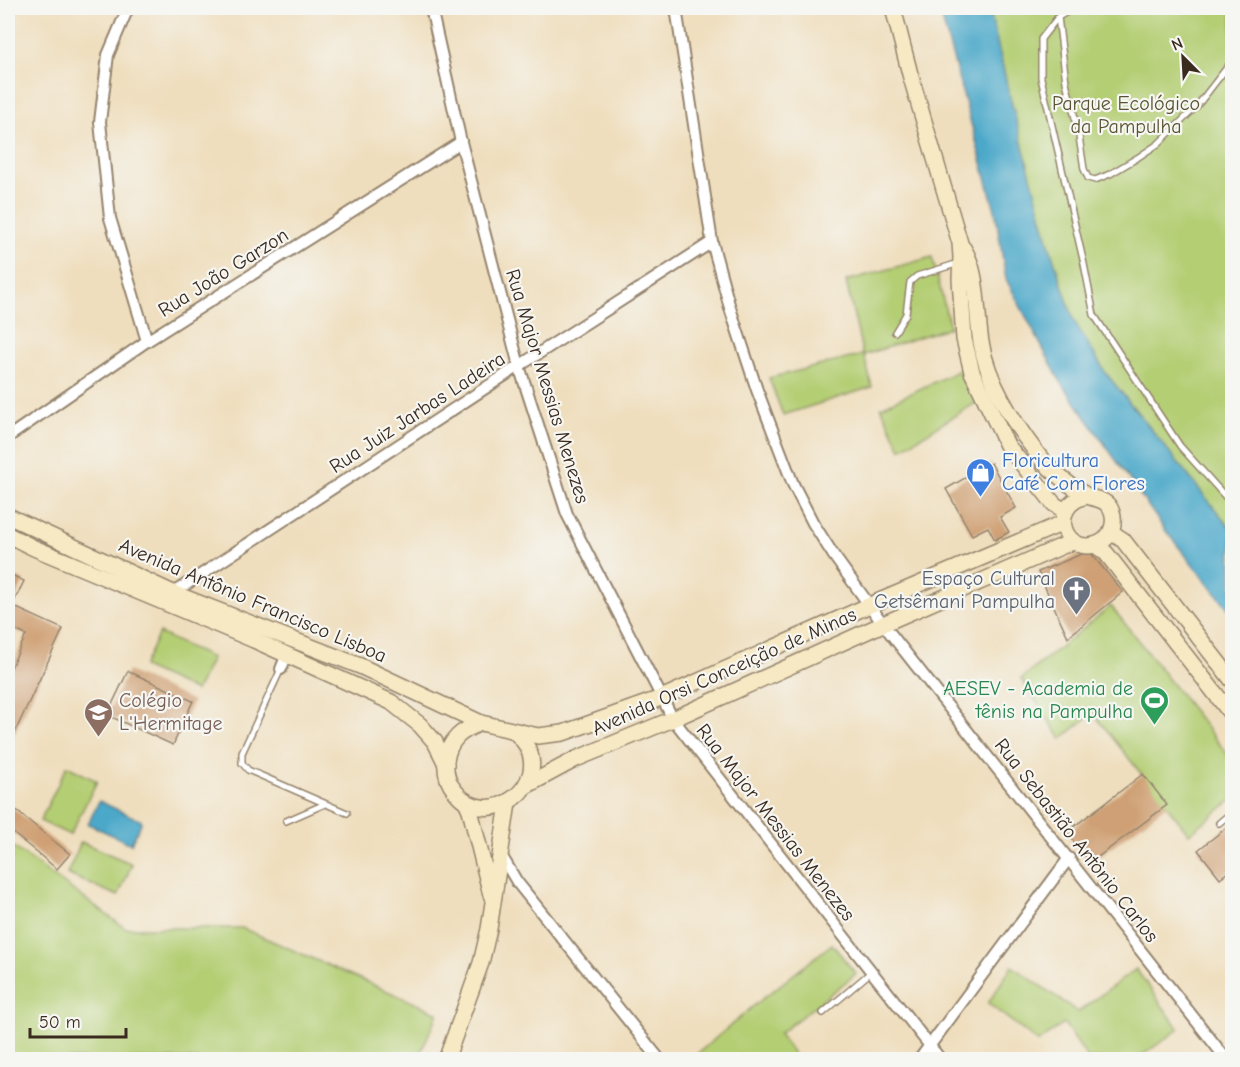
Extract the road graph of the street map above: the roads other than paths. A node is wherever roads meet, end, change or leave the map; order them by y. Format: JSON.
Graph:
{"nodes":[{"id":1,"x":128,"y":8,"type":"edge"},
{"id":2,"x":675,"y":8,"type":"edge"},
{"id":3,"x":893,"y":8,"type":"edge"},
{"id":4,"x":1074,"y":8,"type":"edge"},
{"id":5,"x":435,"y":9,"type":"edge"},
{"id":6,"x":1058,"y":16,"type":"junction"},
{"id":7,"x":1233,"y":61,"type":"edge"},
{"id":8,"x":461,"y":142,"type":"junction"},
{"id":9,"x":711,"y":242,"type":"junction"},
{"id":10,"x":960,"y":243,"type":"junction"},
{"id":11,"x":961,"y":262,"type":"junction"},
{"id":12,"x":896,"y":332,"type":"dead end"},
{"id":13,"x":147,"y":341,"type":"junction"},
{"id":14,"x":519,"y":366,"type":"junction"},
{"id":15,"x":8,"y":437,"type":"edge"},
{"id":16,"x":1086,"y":496,"type":"junction"},
{"id":17,"x":1233,"y":504,"type":"edge"},
{"id":18,"x":8,"y":516,"type":"edge"},
{"id":19,"x":1064,"y":517,"type":"junction"},
{"id":20,"x":1111,"y":532,"type":"junction"},
{"id":21,"x":8,"y":535,"type":"edge"},
{"id":22,"x":1074,"y":542,"type":"junction"},
{"id":23,"x":1095,"y":545,"type":"junction"},
{"id":24,"x":173,"y":593,"type":"junction"},
{"id":25,"x":870,"y":605,"type":"junction"},
{"id":26,"x":883,"y":624,"type":"junction"},
{"id":27,"x":284,"y":662,"type":"junction"},
{"id":28,"x":1233,"y":680,"type":"edge"},
{"id":29,"x":661,"y":698,"type":"junction"},
{"id":30,"x":1233,"y":716,"type":"edge"},
{"id":31,"x":673,"y":720,"type":"junction"},
{"id":32,"x":482,"y":723,"type":"junction"},
{"id":33,"x":514,"y":731,"type":"junction"},
{"id":34,"x":446,"y":764,"type":"junction"},
{"id":35,"x":526,"y":786,"type":"junction"},
{"id":36,"x":466,"y":801,"type":"junction"},
{"id":37,"x":508,"y":803,"type":"junction"},
{"id":38,"x":325,"y":804,"type":"junction"},
{"id":39,"x":1233,"y":812,"type":"edge"},
{"id":40,"x":347,"y":813,"type":"dead end"},
{"id":41,"x":285,"y":821,"type":"dead end"},
{"id":42,"x":1219,"y":823,"type":"dead end"},
{"id":43,"x":501,"y":855,"type":"junction"},
{"id":44,"x":1069,"y":858,"type":"junction"},
{"id":45,"x":493,"y":904,"type":"junction"},
{"id":46,"x":871,"y":972,"type":"junction"},
{"id":47,"x":823,"y":1013,"type":"dead end"},
{"id":48,"x":930,"y":1046,"type":"junction"},
{"id":49,"x":446,"y":1059,"type":"edge"},
{"id":50,"x":660,"y":1059,"type":"edge"},
{"id":51,"x":919,"y":1059,"type":"edge"},
{"id":52,"x":941,"y":1059,"type":"edge"},
{"id":53,"x":1227,"y":1059,"type":"edge"}],
"edges":[{"from":1,"to":13,"type":"street"},
{"from":2,"to":9,"type":"street","name":"Rua Sebastião Antônio Carlos"},
{"from":3,"to":10,"type":"street"},
{"from":4,"to":6,"type":"lane"},
{"from":5,"to":8,"type":"street","name":"Rua Major Messias Menezes"},
{"from":6,"to":7,"type":"lane"},
{"from":6,"to":17,"type":"lane"},
{"from":8,"to":13,"type":"street","name":"Rua João Garzon"},
{"from":8,"to":14,"type":"street","name":"Rua Major Messias Menezes"},
{"from":9,"to":14,"type":"street","name":"Rua Juiz Jarbas Ladeira"},
{"from":9,"to":25,"type":"street","name":"Rua Sebastião Antônio Carlos"},
{"from":10,"to":11,"type":"street"},
{"from":10,"to":16,"type":"street"},
{"from":11,"to":12,"type":"lane"},
{"from":11,"to":19,"type":"street"},
{"from":13,"to":15,"type":"street","name":"Rua João Garzon"},
{"from":14,"to":24,"type":"street","name":"Rua Juiz Jarbas Ladeira"},
{"from":14,"to":29,"type":"street","name":"Rua Major Messias Menezes"},
{"from":16,"to":19,"type":"street"},
{"from":16,"to":20,"type":"street"},
{"from":18,"to":24,"type":"street","name":"Avenida Antônio Francisco Lisboa"},
{"from":19,"to":22,"type":"street"},
{"from":19,"to":25,"type":"street","name":"Avenida Orsi Conceição de Minas"},
{"from":20,"to":23,"type":"street"},
{"from":20,"to":28,"type":"street"},
{"from":21,"to":27,"type":"street","name":"Avenida Antônio Francisco Lisboa"},
{"from":22,"to":23,"type":"street"},
{"from":22,"to":26,"type":"street","name":"Avenida Orsi Conceição de Minas"},
{"from":23,"to":30,"type":"street"},
{"from":24,"to":32,"type":"street","name":"Avenida Antônio Francisco Lisboa"},
{"from":25,"to":26,"type":"street","name":"Rua Sebastião Antônio Carlos"},
{"from":25,"to":29,"type":"street","name":"Avenida Orsi Conceição de Minas"},
{"from":26,"to":31,"type":"street","name":"Avenida Orsi Conceição de Minas"},
{"from":26,"to":44,"type":"street","name":"Rua Sebastião Antônio Carlos"},
{"from":27,"to":34,"type":"street","name":"Avenida Antônio Francisco Lisboa"},
{"from":27,"to":38,"type":"lane"},
{"from":29,"to":31,"type":"street","name":"Rua Major Messias Menezes"},
{"from":29,"to":33,"type":"street","name":"Avenida Orsi Conceição de Minas"},
{"from":31,"to":35,"type":"street","name":"Avenida Orsi Conceição de Minas"},
{"from":31,"to":46,"type":"street","name":"Rua Major Messias Menezes"},
{"from":32,"to":33,"type":"street"},
{"from":32,"to":34,"type":"street"},
{"from":33,"to":35,"type":"street"},
{"from":34,"to":36,"type":"street"},
{"from":35,"to":37,"type":"street"},
{"from":36,"to":37,"type":"street"},
{"from":36,"to":45,"type":"street"},
{"from":37,"to":43,"type":"street"},
{"from":38,"to":40,"type":"lane"},
{"from":38,"to":41,"type":"lane"},
{"from":39,"to":42,"type":"lane"},
{"from":43,"to":45,"type":"street"},
{"from":43,"to":50,"type":"street"},
{"from":44,"to":48,"type":"street"},
{"from":44,"to":53,"type":"street","name":"Rua Sebastião Antônio Carlos"},
{"from":45,"to":49,"type":"street"},
{"from":46,"to":47,"type":"lane"},
{"from":46,"to":48,"type":"street","name":"Rua Major Messias Menezes"},
{"from":48,"to":51,"type":"street"},
{"from":48,"to":52,"type":"street","name":"Rua Major Messias Menezes"}]}
